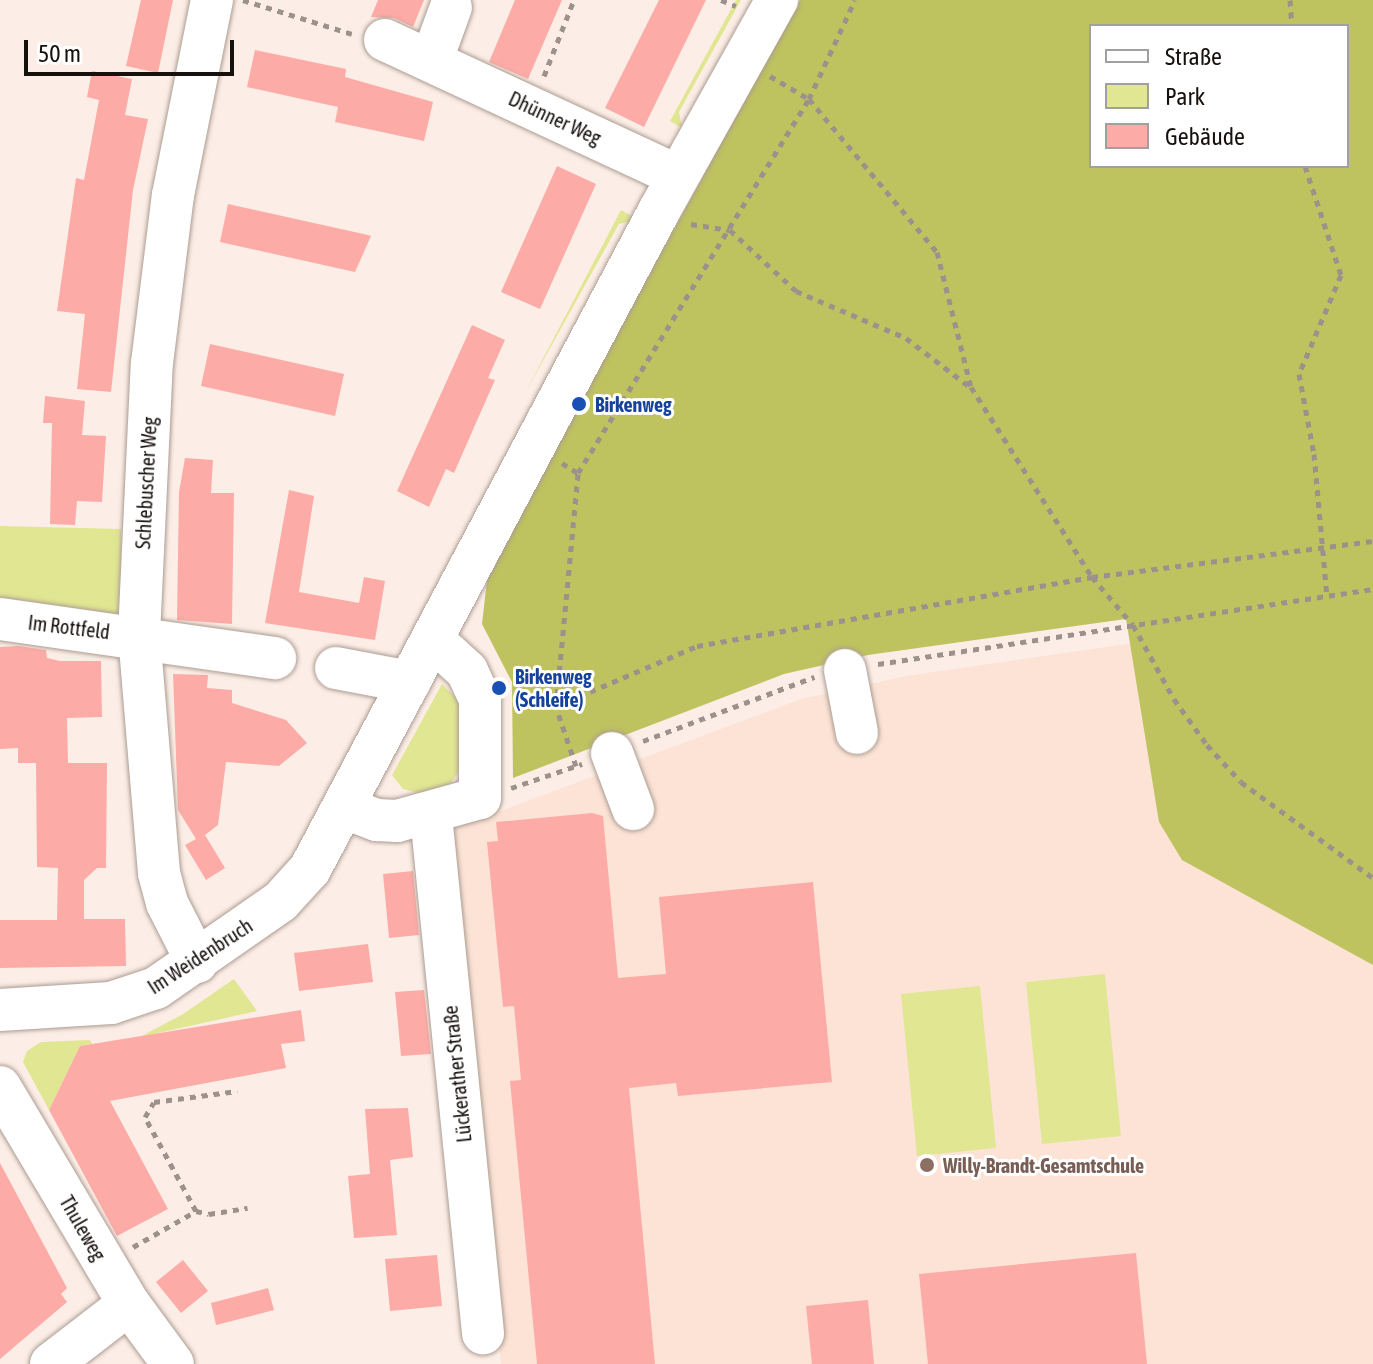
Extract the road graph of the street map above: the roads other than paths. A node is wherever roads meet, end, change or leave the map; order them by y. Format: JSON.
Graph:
{"nodes":[{"id":1,"x":212,"y":0,"type":"edge"},
{"id":2,"x":777,"y":0,"type":"edge"},
{"id":3,"x":451,"y":7,"type":"dead end"},
{"id":4,"x":385,"y":40,"type":"road end"},
{"id":5,"x":432,"y":59,"type":"junction"},
{"id":6,"x":669,"y":194,"type":"junction"},
{"id":7,"x":0,"y":619,"type":"edge"},
{"id":8,"x":139,"y":635,"type":"junction"},
{"id":9,"x":432,"y":639,"type":"junction"},
{"id":10,"x":275,"y":658,"type":"dead end"},
{"id":11,"x":336,"y":668,"type":"dead end"},
{"id":12,"x":845,"y":670,"type":"road end"},
{"id":13,"x":410,"y":682,"type":"junction"},
{"id":14,"x":857,"y":733,"type":"dead end"},
{"id":15,"x":594,"y":759,"type":"road end"},
{"id":16,"x":345,"y":808,"type":"junction"},
{"id":17,"x":633,"y":809,"type":"dead end"},
{"id":18,"x":431,"y":815,"type":"junction"},
{"id":19,"x":197,"y":962,"type":"junction"},
{"id":20,"x":0,"y":1010,"type":"edge"},
{"id":21,"x":0,"y":1087,"type":"edge"},
{"id":22,"x":129,"y":1304,"type":"junction"},
{"id":23,"x":483,"y":1333,"type":"dead end"},
{"id":24,"x":51,"y":1364,"type":"edge"},
{"id":25,"x":173,"y":1364,"type":"edge"}],
"edges":[{"from":1,"to":8,"type":"street","name":"Schlebuscher Weg"},
{"from":2,"to":6,"type":"street"},
{"from":3,"to":5,"type":"street"},
{"from":4,"to":5,"type":"street","name":"Dhünner Weg"},
{"from":5,"to":6,"type":"street","name":"Dhünner Weg"},
{"from":6,"to":9,"type":"street"},
{"from":7,"to":8,"type":"street","name":"Im Rottfeld"},
{"from":8,"to":10,"type":"street","name":"Im Rottfeld"},
{"from":8,"to":19,"type":"street","name":"Schlebuscher Weg"},
{"from":9,"to":13,"type":"street"},
{"from":9,"to":18,"type":"street"},
{"from":11,"to":13,"type":"street"},
{"from":12,"to":14,"type":"street"},
{"from":13,"to":16,"type":"street"},
{"from":15,"to":17,"type":"street"},
{"from":16,"to":18,"type":"street"},
{"from":16,"to":19,"type":"street","name":"Im Weidenbruch"},
{"from":18,"to":23,"type":"street","name":"Lückerather Straße"},
{"from":19,"to":20,"type":"street","name":"Im Weidenbruch"},
{"from":21,"to":22,"type":"street","name":"Thuleweg"},
{"from":22,"to":24,"type":"street"},
{"from":22,"to":25,"type":"street","name":"Thuleweg"}]}
